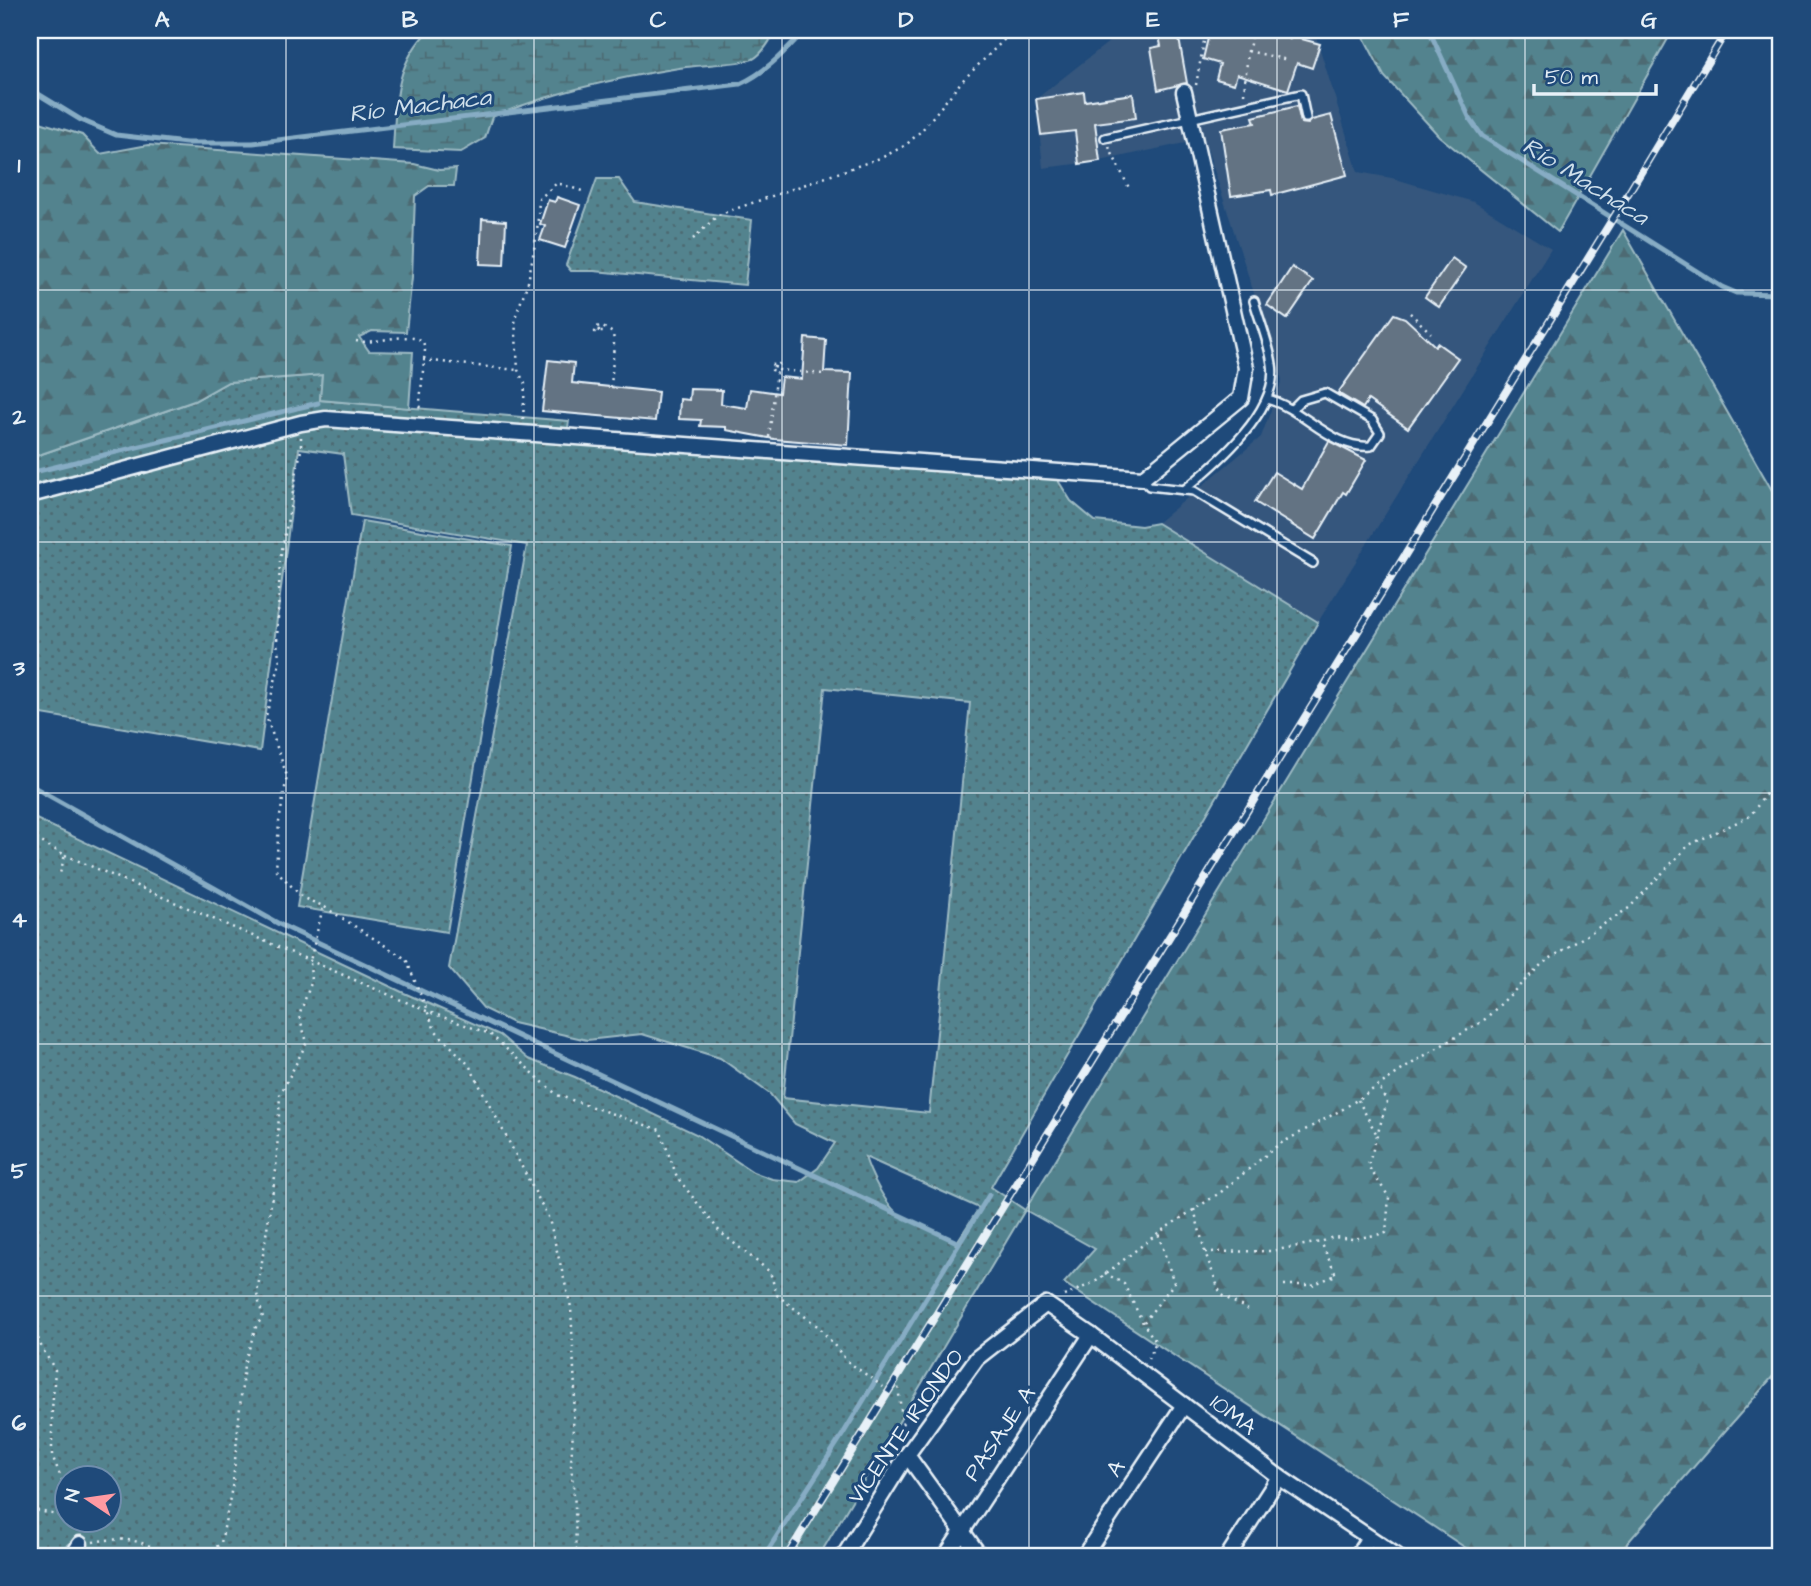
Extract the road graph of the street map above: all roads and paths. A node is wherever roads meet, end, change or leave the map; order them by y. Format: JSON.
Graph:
{"nodes":[{"id":1,"x":1014,"y":30,"type":"edge"},
{"id":2,"x":1206,"y":30,"type":"edge"},
{"id":3,"x":1254,"y":30,"type":"edge"},
{"id":4,"x":1262,"y":30,"type":"edge"},
{"id":5,"x":1293,"y":40,"type":"dead end"},
{"id":6,"x":1248,"y":51,"type":"junction"},
{"id":7,"x":1288,"y":60,"type":"dead end"},
{"id":8,"x":1189,"y":93,"type":"joint"},
{"id":9,"x":1242,"y":107,"type":"junction"},
{"id":10,"x":1306,"y":118,"type":"dead end"},
{"id":11,"x":1190,"y":119,"type":"junction"},
{"id":12,"x":1105,"y":138,"type":"joint"},
{"id":13,"x":1129,"y":188,"type":"dead end"},
{"id":14,"x":582,"y":191,"type":"dead end"},
{"id":15,"x":693,"y":239,"type":"dead end"},
{"id":16,"x":1254,"y":301,"type":"dead end"},
{"id":17,"x":1410,"y":313,"type":"dead end"},
{"id":18,"x":598,"y":330,"type":"dead end"},
{"id":19,"x":1431,"y":333,"type":"dead end"},
{"id":20,"x":356,"y":341,"type":"dead end"},
{"id":21,"x":423,"y":360,"type":"junction"},
{"id":22,"x":517,"y":370,"type":"junction"},
{"id":23,"x":824,"y":374,"type":"dead end"},
{"id":24,"x":611,"y":388,"type":"dead end"},
{"id":25,"x":1267,"y":399,"type":"junction"},
{"id":26,"x":1292,"y":409,"type":"junction"},
{"id":27,"x":301,"y":423,"type":"junction"},
{"id":28,"x":418,"y":426,"type":"junction"},
{"id":29,"x":522,"y":433,"type":"junction"},
{"id":30,"x":767,"y":451,"type":"junction"},
{"id":31,"x":1143,"y":478,"type":"junction"},
{"id":32,"x":1184,"y":490,"type":"junction"},
{"id":33,"x":30,"y":495,"type":"edge"},
{"id":34,"x":1313,"y":563,"type":"dead end"},
{"id":35,"x":1781,"y":773,"type":"edge"},
{"id":36,"x":30,"y":836,"type":"edge"},
{"id":37,"x":65,"y":855,"type":"junction"},
{"id":38,"x":59,"y":877,"type":"dead end"},
{"id":39,"x":323,"y":906,"type":"junction"},
{"id":40,"x":310,"y":961,"type":"junction"},
{"id":41,"x":429,"y":1012,"type":"junction"},
{"id":42,"x":1378,"y":1086,"type":"junction"},
{"id":43,"x":1358,"y":1100,"type":"junction"},
{"id":44,"x":1376,"y":1133,"type":"junction"},
{"id":45,"x":1194,"y":1209,"type":"junction"},
{"id":46,"x":1158,"y":1233,"type":"junction"},
{"id":47,"x":1321,"y":1242,"type":"junction"},
{"id":48,"x":1205,"y":1252,"type":"junction"},
{"id":49,"x":1105,"y":1273,"type":"junction"},
{"id":50,"x":1284,"y":1285,"type":"dead end"},
{"id":51,"x":1046,"y":1304,"type":"junction"},
{"id":52,"x":1250,"y":1311,"type":"dead end"},
{"id":53,"x":30,"y":1319,"type":"edge"},
{"id":54,"x":1143,"y":1323,"type":"junction"},
{"id":55,"x":1091,"y":1335,"type":"junction"},
{"id":56,"x":1141,"y":1373,"type":"junction"},
{"id":57,"x":1184,"y":1405,"type":"junction"},
{"id":58,"x":907,"y":1455,"type":"junction"},
{"id":59,"x":56,"y":1464,"type":"edge"},
{"id":60,"x":1279,"y":1477,"type":"junction"},
{"id":61,"x":30,"y":1509,"type":"edge"},
{"id":62,"x":52,"y":1514,"type":"edge"},
{"id":63,"x":961,"y":1531,"type":"junction"},
{"id":64,"x":1369,"y":1538,"type":"junction"},
{"id":65,"x":76,"y":1550,"type":"edge"},
{"id":66,"x":170,"y":1556,"type":"edge"},
{"id":67,"x":206,"y":1556,"type":"edge"},
{"id":68,"x":576,"y":1556,"type":"edge"},
{"id":69,"x":844,"y":1556,"type":"edge"},
{"id":70,"x":946,"y":1556,"type":"edge"},
{"id":71,"x":980,"y":1556,"type":"edge"},
{"id":72,"x":1084,"y":1556,"type":"edge"},
{"id":73,"x":1228,"y":1556,"type":"edge"},
{"id":74,"x":1357,"y":1556,"type":"edge"},
{"id":75,"x":1397,"y":1556,"type":"edge"}],
"edges":[{"from":1,"to":15,"type":"path"},
{"from":2,"to":8,"type":"path"},
{"from":3,"to":6,"type":"path"},
{"from":4,"to":5,"type":"path"},
{"from":6,"to":7,"type":"path"},
{"from":6,"to":9,"type":"path"},
{"from":8,"to":11,"type":"street"},
{"from":9,"to":10,"type":"lane"},
{"from":9,"to":11,"type":"lane"},
{"from":11,"to":12,"type":"lane"},
{"from":11,"to":31,"type":"street"},
{"from":12,"to":13,"type":"path"},
{"from":14,"to":22,"type":"path"},
{"from":16,"to":25,"type":"lane"},
{"from":17,"to":19,"type":"path"},
{"from":18,"to":24,"type":"path"},
{"from":20,"to":21,"type":"path"},
{"from":21,"to":22,"type":"path"},
{"from":21,"to":28,"type":"path"},
{"from":22,"to":29,"type":"path"},
{"from":23,"to":30,"type":"path"},
{"from":25,"to":26,"type":"lane"},
{"from":25,"to":32,"type":"lane"},
{"from":26,"to":26,"type":"lane"},
{"from":27,"to":28,"type":"street"},
{"from":27,"to":33,"type":"street"},
{"from":27,"to":39,"type":"path"},
{"from":28,"to":29,"type":"street"},
{"from":29,"to":30,"type":"street"},
{"from":30,"to":31,"type":"street"},
{"from":31,"to":32,"type":"lane"},
{"from":32,"to":34,"type":"lane"},
{"from":35,"to":42,"type":"path"},
{"from":36,"to":37,"type":"path"},
{"from":37,"to":38,"type":"path"},
{"from":37,"to":40,"type":"path"},
{"from":39,"to":40,"type":"path"},
{"from":39,"to":41,"type":"path"},
{"from":40,"to":41,"type":"path"},
{"from":40,"to":67,"type":"path"},
{"from":41,"to":58,"type":"path"},
{"from":41,"to":68,"type":"path"},
{"from":42,"to":43,"type":"path"},
{"from":42,"to":44,"type":"path"},
{"from":43,"to":44,"type":"path"},
{"from":43,"to":45,"type":"path"},
{"from":44,"to":47,"type":"path"},
{"from":45,"to":46,"type":"path"},
{"from":45,"to":48,"type":"path"},
{"from":46,"to":49,"type":"path"},
{"from":46,"to":54,"type":"path"},
{"from":47,"to":48,"type":"path"},
{"from":47,"to":50,"type":"path"},
{"from":48,"to":52,"type":"path"},
{"from":49,"to":51,"type":"path"},
{"from":49,"to":54,"type":"path"},
{"from":51,"to":55,"type":"street","name":"10MA"},
{"from":51,"to":58,"type":"street","name":"VICENTE IRIONDO"},
{"from":53,"to":59,"type":"path"},
{"from":54,"to":56,"type":"path"},
{"from":55,"to":56,"type":"street","name":"10MA"},
{"from":55,"to":63,"type":"street","name":"PASAJE A"},
{"from":56,"to":57,"type":"street","name":"10MA"},
{"from":57,"to":60,"type":"street","name":"10MA"},
{"from":57,"to":72,"type":"street","name":"A"},
{"from":58,"to":63,"type":"street"},
{"from":58,"to":69,"type":"street","name":"VICENTE IRIONDO"},
{"from":60,"to":64,"type":"street","name":"10MA"},
{"from":60,"to":73,"type":"street"},
{"from":61,"to":62,"type":"path"},
{"from":63,"to":70,"type":"street","name":"PASAJE A"},
{"from":63,"to":71,"type":"street"},
{"from":64,"to":74,"type":"street"},
{"from":64,"to":75,"type":"street","name":"10MA"},
{"from":65,"to":66,"type":"path"}]}
